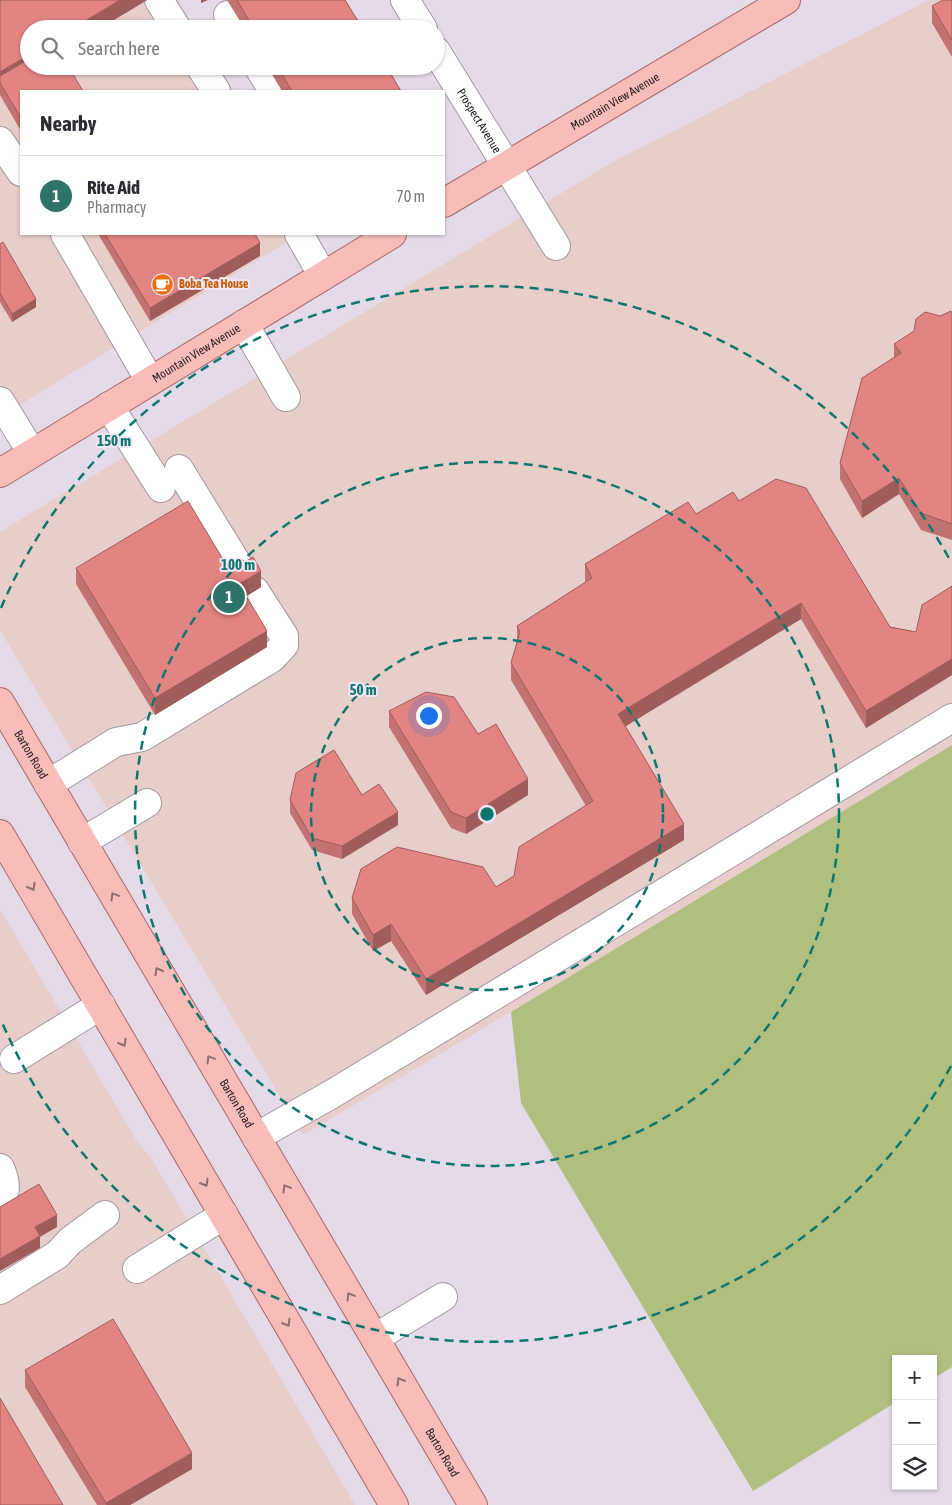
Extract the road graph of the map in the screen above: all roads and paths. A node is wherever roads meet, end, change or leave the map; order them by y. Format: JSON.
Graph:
{"nodes":[{"id":1,"x":160,"y":0,"type":"edge"},
{"id":2,"x":405,"y":0,"type":"edge"},
{"id":3,"x":786,"y":0,"type":"edge"},
{"id":4,"x":172,"y":20,"type":"edge"},
{"id":5,"x":417,"y":20,"type":"edge"},
{"id":6,"x":445,"y":66,"type":"edge"},
{"id":7,"x":205,"y":75,"type":"edge"},
{"id":8,"x":263,"y":75,"type":"edge"},
{"id":9,"x":214,"y":90,"type":"edge"},
{"id":10,"x":272,"y":90,"type":"edge"},
{"id":11,"x":0,"y":141,"type":"edge"},
{"id":12,"x":506,"y":166,"type":"junction"},
{"id":13,"x":20,"y":171,"type":"edge"},
{"id":14,"x":445,"y":202,"type":"edge"},
{"id":15,"x":66,"y":235,"type":"edge"},
{"id":16,"x":300,"y":235,"type":"edge"},
{"id":17,"x":388,"y":235,"type":"edge"},
{"id":18,"x":362,"y":242,"type":"edge"},
{"id":19,"x":556,"y":246,"type":"dead end"},
{"id":20,"x":323,"y":276,"type":"junction"},
{"id":21,"x":244,"y":324,"type":"junction"},
{"id":22,"x":150,"y":381,"type":"junction"},
{"id":23,"x":286,"y":397,"type":"dead end"},
{"id":24,"x":0,"y":401,"type":"edge"},
{"id":25,"x":109,"y":406,"type":"junction"},
{"id":26,"x":32,"y":453,"type":"junction"},
{"id":27,"x":0,"y":473,"type":"edge"},
{"id":28,"x":0,"y":702,"type":"edge"},
{"id":29,"x":952,"y":718,"type":"edge"},
{"id":30,"x":48,"y":784,"type":"junction"},
{"id":31,"x":147,"y":803,"type":"dead end"},
{"id":32,"x":0,"y":834,"type":"edge"},
{"id":33,"x":82,"y":842,"type":"junction"},
{"id":34,"x":101,"y":1005,"type":"junction"},
{"id":35,"x":14,"y":1059,"type":"dead end"},
{"id":36,"x":256,"y":1137,"type":"junction"},
{"id":37,"x":0,"y":1168,"type":"edge"},
{"id":38,"x":0,"y":1202,"type":"edge"},
{"id":39,"x":106,"y":1215,"type":"dead end"},
{"id":40,"x":224,"y":1215,"type":"junction"},
{"id":41,"x":75,"y":1238,"type":"junction"},
{"id":42,"x":137,"y":1270,"type":"dead end"},
{"id":43,"x":0,"y":1277,"type":"edge"},
{"id":44,"x":0,"y":1290,"type":"edge"},
{"id":45,"x":443,"y":1297,"type":"dead end"},
{"id":46,"x":375,"y":1338,"type":"junction"},
{"id":47,"x":394,"y":1505,"type":"edge"},
{"id":48,"x":473,"y":1505,"type":"edge"}],
"edges":[{"from":1,"to":4,"type":"street"},
{"from":2,"to":5,"type":"street"},
{"from":3,"to":12,"type":"main road","name":"Mountain View Avenue"},
{"from":6,"to":12,"type":"street","name":"Prospect Avenue"},
{"from":7,"to":9,"type":"street"},
{"from":8,"to":10,"type":"street"},
{"from":11,"to":13,"type":"street"},
{"from":12,"to":14,"type":"main road","name":"Mountain View Avenue"},
{"from":12,"to":19,"type":"street","name":"Prospect Avenue"},
{"from":15,"to":22,"type":"street"},
{"from":16,"to":20,"type":"street"},
{"from":17,"to":18,"type":"main road","name":"Mountain View Avenue"},
{"from":18,"to":20,"type":"main road","name":"Mountain View Avenue"},
{"from":20,"to":21,"type":"main road","name":"Mountain View Avenue"},
{"from":21,"to":22,"type":"main road","name":"Mountain View Avenue"},
{"from":21,"to":23,"type":"street"},
{"from":22,"to":25,"type":"main road","name":"Mountain View Avenue"},
{"from":24,"to":26,"type":"street"},
{"from":25,"to":26,"type":"main road","name":"Mountain View Avenue"},
{"from":25,"to":30,"type":"street"},
{"from":26,"to":27,"type":"main road","name":"Mountain View Avenue"},
{"from":28,"to":30,"type":"main road","name":"Barton Road"},
{"from":29,"to":36,"type":"street"},
{"from":30,"to":33,"type":"main road","name":"Barton Road"},
{"from":31,"to":33,"type":"street"},
{"from":32,"to":34,"type":"main road","one_way":true},
{"from":36,"to":33,"type":"main road","name":"Barton Road","one_way":true},
{"from":34,"to":35,"type":"street"},
{"from":34,"to":40,"type":"main road","one_way":true},
{"from":46,"to":36,"type":"main road","name":"Barton Road","one_way":true},
{"from":37,"to":38,"type":"street"},
{"from":39,"to":41,"type":"street"},
{"from":40,"to":42,"type":"street"},
{"from":40,"to":47,"type":"main road","one_way":true},
{"from":41,"to":43,"type":"street"},
{"from":41,"to":44,"type":"street"},
{"from":45,"to":46,"type":"street"},
{"from":48,"to":46,"type":"main road","name":"Barton Road","one_way":true}]}
